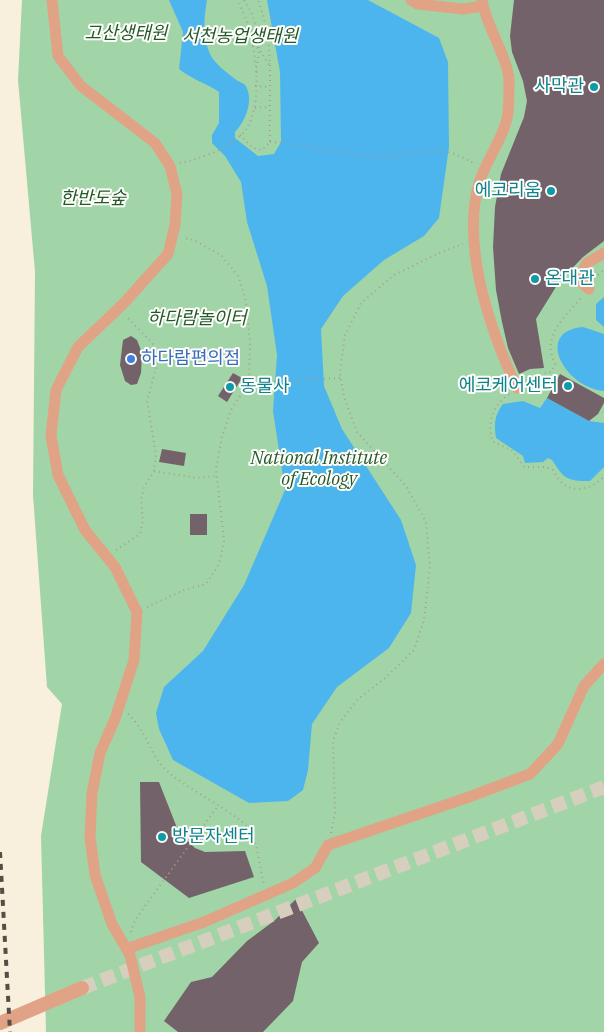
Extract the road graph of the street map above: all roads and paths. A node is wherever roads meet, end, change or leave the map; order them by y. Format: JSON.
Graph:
{"nodes":[{"id":1,"x":52,"y":0,"type":"edge"},
{"id":2,"x":238,"y":0,"type":"edge"},
{"id":3,"x":244,"y":0,"type":"edge"},
{"id":4,"x":258,"y":0,"type":"edge"},
{"id":5,"x":411,"y":0,"type":"edge"},
{"id":6,"x":483,"y":3,"type":"edge"},
{"id":7,"x":252,"y":46,"type":"junction"},
{"id":8,"x":259,"y":50,"type":"junction"},
{"id":9,"x":270,"y":66,"type":"junction"},
{"id":10,"x":255,"y":86,"type":"junction"},
{"id":11,"x":270,"y":86,"type":"junction"},
{"id":12,"x":268,"y":107,"type":"junction"},
{"id":13,"x":255,"y":108,"type":"junction"},
{"id":14,"x":240,"y":135,"type":"junction"},
{"id":15,"x":270,"y":142,"type":"junction"},
{"id":16,"x":170,"y":166,"type":"junction"},
{"id":17,"x":484,"y":167,"type":"junction"},
{"id":18,"x":172,"y":235,"type":"junction"},
{"id":19,"x":475,"y":240,"type":"junction"},
{"id":20,"x":604,"y":253,"type":"edge"},
{"id":21,"x":604,"y":270,"type":"edge"},
{"id":22,"x":588,"y":289,"type":"junction"},
{"id":23,"x":118,"y":308,"type":"junction"},
{"id":24,"x":340,"y":378,"type":"junction"},
{"id":25,"x":249,"y":382,"type":"junction"},
{"id":26,"x":517,"y":388,"type":"junction"},
{"id":27,"x":154,"y":471,"type":"junction"},
{"id":28,"x":217,"y":476,"type":"junction"},
{"id":29,"x":604,"y":476,"type":"edge"},
{"id":30,"x":106,"y":556,"type":"junction"},
{"id":31,"x":137,"y":612,"type":"junction"},
{"id":32,"x":604,"y":664,"type":"edge"},
{"id":33,"x":119,"y":706,"type":"junction"},
{"id":34,"x":217,"y":807,"type":"dead end"},
{"id":35,"x":328,"y":845,"type":"junction"},
{"id":36,"x":266,"y":895,"type":"junction"},
{"id":37,"x":126,"y":949,"type":"junction"},
{"id":38,"x":82,"y":988,"type":"tunnel mouth"},
{"id":39,"x":0,"y":1023,"type":"edge"},
{"id":40,"x":140,"y":1032,"type":"edge"}],
"edges":[{"from":1,"to":16,"type":"street"},
{"from":2,"to":7,"type":"path"},
{"from":3,"to":8,"type":"path"},
{"from":4,"to":9,"type":"path"},
{"from":5,"to":6,"type":"street"},
{"from":6,"to":17,"type":"street"},
{"from":7,"to":8,"type":"path"},
{"from":7,"to":10,"type":"path"},
{"from":8,"to":9,"type":"path"},
{"from":8,"to":10,"type":"path"},
{"from":9,"to":11,"type":"path"},
{"from":10,"to":11,"type":"path"},
{"from":10,"to":13,"type":"path"},
{"from":11,"to":12,"type":"path"},
{"from":12,"to":13,"type":"path"},
{"from":12,"to":15,"type":"path"},
{"from":13,"to":14,"type":"path"},
{"from":14,"to":15,"type":"path"},
{"from":14,"to":16,"type":"path"},
{"from":15,"to":17,"type":"path"},
{"from":16,"to":18,"type":"street"},
{"from":17,"to":19,"type":"street"},
{"from":18,"to":23,"type":"street"},
{"from":18,"to":25,"type":"path"},
{"from":19,"to":24,"type":"path"},
{"from":19,"to":26,"type":"street"},
{"from":20,"to":22,"type":"street"},
{"from":21,"to":22,"type":"path"},
{"from":22,"to":26,"type":"path"},
{"from":23,"to":27,"type":"path"},
{"from":23,"to":30,"type":"street"},
{"from":24,"to":25,"type":"path"},
{"from":24,"to":35,"type":"path"},
{"from":25,"to":28,"type":"path"},
{"from":26,"to":29,"type":"path"},
{"from":27,"to":28,"type":"path"},
{"from":27,"to":30,"type":"path"},
{"from":28,"to":31,"type":"path"},
{"from":30,"to":31,"type":"street"},
{"from":31,"to":33,"type":"street"},
{"from":32,"to":35,"type":"street"},
{"from":33,"to":36,"type":"path"},
{"from":33,"to":37,"type":"street"},
{"from":34,"to":37,"type":"path"},
{"from":35,"to":36,"type":"street"},
{"from":36,"to":37,"type":"street"},
{"from":37,"to":40,"type":"street"},
{"from":38,"to":39,"type":"street"}]}
